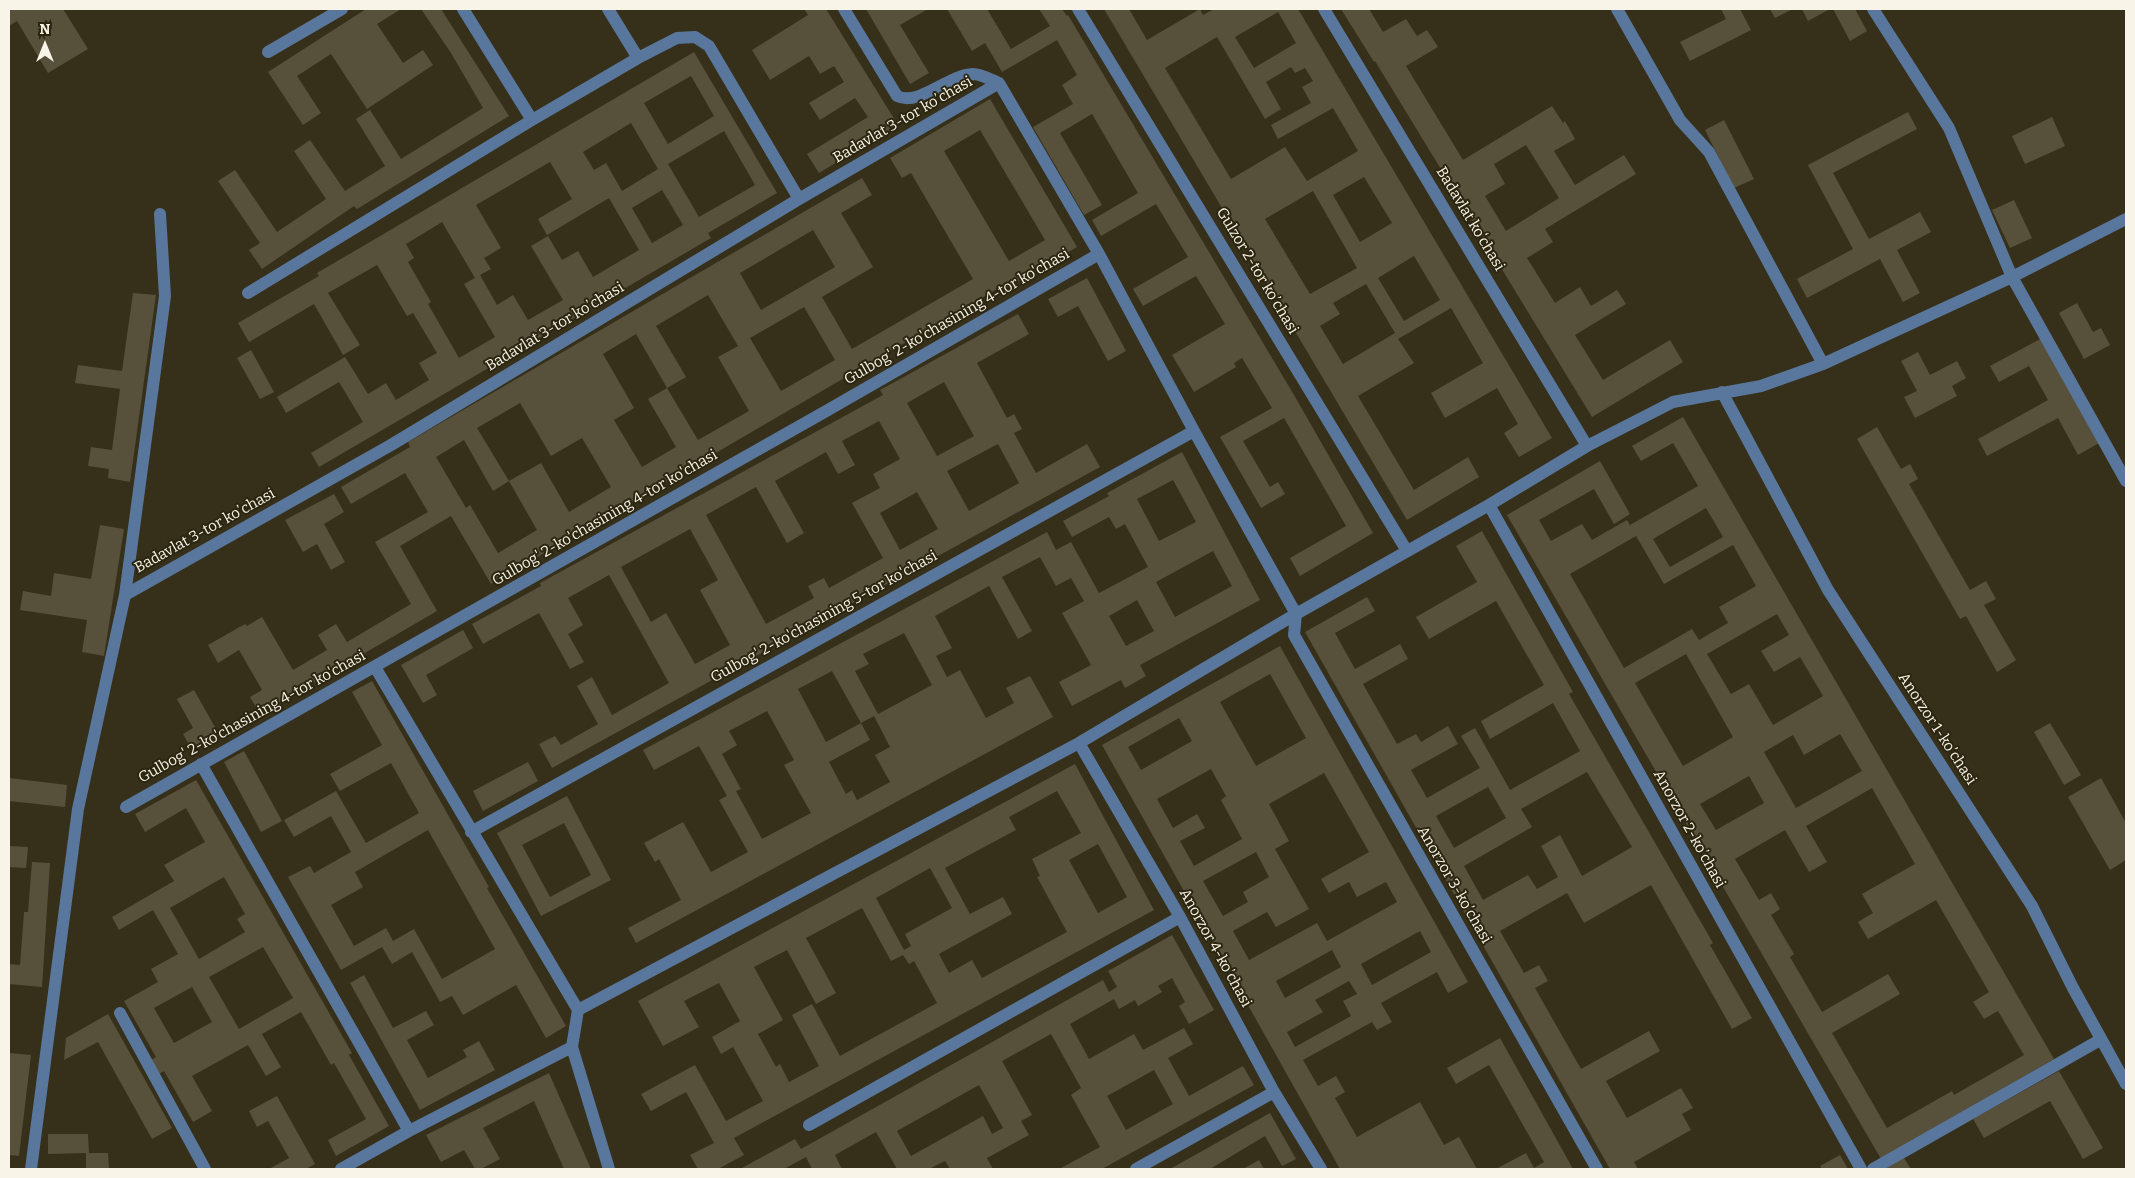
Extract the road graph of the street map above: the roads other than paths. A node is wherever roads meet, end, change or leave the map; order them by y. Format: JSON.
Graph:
{"nodes":[{"id":1,"x":342,"y":9,"type":"edge"},
{"id":2,"x":462,"y":9,"type":"edge"},
{"id":3,"x":608,"y":9,"type":"edge"},
{"id":4,"x":844,"y":9,"type":"edge"},
{"id":5,"x":1078,"y":9,"type":"edge"},
{"id":6,"x":1324,"y":9,"type":"edge"},
{"id":7,"x":1617,"y":9,"type":"edge"},
{"id":8,"x":1873,"y":9,"type":"edge"},
{"id":9,"x":268,"y":52,"type":"dead end"},
{"id":10,"x":638,"y":58,"type":"junction"},
{"id":11,"x":999,"y":83,"type":"junction"},
{"id":12,"x":532,"y":120,"type":"junction"},
{"id":13,"x":799,"y":199,"type":"junction"},
{"id":14,"x":160,"y":214,"type":"dead end"},
{"id":15,"x":2126,"y":220,"type":"edge"},
{"id":16,"x":1099,"y":254,"type":"junction"},
{"id":17,"x":2012,"y":277,"type":"junction"},
{"id":18,"x":248,"y":293,"type":"dead end"},
{"id":19,"x":1823,"y":364,"type":"junction"},
{"id":20,"x":1722,"y":392,"type":"junction"},
{"id":21,"x":1194,"y":431,"type":"junction"},
{"id":22,"x":1588,"y":446,"type":"junction"},
{"id":23,"x":2126,"y":481,"type":"edge"},
{"id":24,"x":1489,"y":505,"type":"junction"},
{"id":25,"x":1408,"y":551,"type":"junction"},
{"id":26,"x":125,"y":595,"type":"junction"},
{"id":27,"x":1296,"y":614,"type":"junction"},
{"id":28,"x":375,"y":667,"type":"junction"},
{"id":29,"x":1079,"y":743,"type":"junction"},
{"id":30,"x":201,"y":764,"type":"junction"},
{"id":31,"x":126,"y":807,"type":"dead end"},
{"id":32,"x":471,"y":832,"type":"junction"},
{"id":33,"x":1180,"y":917,"type":"junction"},
{"id":34,"x":578,"y":1010,"type":"junction"},
{"id":35,"x":120,"y":1013,"type":"dead end"},
{"id":36,"x":2100,"y":1040,"type":"junction"},
{"id":37,"x":572,"y":1047,"type":"junction"},
{"id":38,"x":2126,"y":1084,"type":"edge"},
{"id":39,"x":1274,"y":1092,"type":"junction"},
{"id":40,"x":809,"y":1125,"type":"dead end"},
{"id":41,"x":409,"y":1131,"type":"junction"},
{"id":42,"x":31,"y":1169,"type":"edge"},
{"id":43,"x":205,"y":1169,"type":"edge"},
{"id":44,"x":341,"y":1169,"type":"edge"},
{"id":45,"x":609,"y":1169,"type":"edge"},
{"id":46,"x":1136,"y":1169,"type":"edge"},
{"id":47,"x":1321,"y":1169,"type":"edge"},
{"id":48,"x":1597,"y":1169,"type":"edge"},
{"id":49,"x":1861,"y":1169,"type":"edge"},
{"id":50,"x":1873,"y":1169,"type":"edge"}],
"edges":[{"from":1,"to":9,"type":"street"},
{"from":2,"to":12,"type":"street"},
{"from":3,"to":10,"type":"street"},
{"from":4,"to":11,"type":"street"},
{"from":5,"to":25,"type":"street","name":"Gulzor 2-tor koʼchasi"},
{"from":6,"to":22,"type":"street","name":"Badavlat koʻchasi"},
{"from":7,"to":19,"type":"street"},
{"from":8,"to":17,"type":"street"},
{"from":10,"to":12,"type":"street"},
{"from":10,"to":13,"type":"street"},
{"from":11,"to":13,"type":"street","name":"Badavlat 3-tor koʼchasi"},
{"from":11,"to":16,"type":"street"},
{"from":12,"to":18,"type":"street"},
{"from":13,"to":26,"type":"street","name":"Badavlat 3-tor koʼchasi"},
{"from":14,"to":26,"type":"street"},
{"from":15,"to":17,"type":"street"},
{"from":16,"to":21,"type":"street"},
{"from":16,"to":28,"type":"street","name":"Gulbog' 2-ko'chasining 4-tor ko'chasi"},
{"from":17,"to":19,"type":"street"},
{"from":17,"to":23,"type":"street"},
{"from":19,"to":20,"type":"street"},
{"from":20,"to":22,"type":"street"},
{"from":20,"to":36,"type":"street","name":"Аnorzor 1-koʼchasi"},
{"from":21,"to":27,"type":"street"},
{"from":21,"to":32,"type":"street","name":"Gulbog' 2-ko'chasining 5-tor ko'chasi"},
{"from":22,"to":24,"type":"street"},
{"from":24,"to":25,"type":"street"},
{"from":24,"to":49,"type":"street","name":"Аnorzor 2-koʼchasi"},
{"from":25,"to":27,"type":"street"},
{"from":26,"to":42,"type":"street"},
{"from":27,"to":29,"type":"street"},
{"from":27,"to":48,"type":"street","name":"Аnorzor 3-koʼchasi"},
{"from":28,"to":30,"type":"street","name":"Gulbog' 2-ko'chasining 4-tor ko'chasi"},
{"from":28,"to":32,"type":"street"},
{"from":29,"to":33,"type":"street","name":"Аnorzor 4-koʼchasi"},
{"from":29,"to":34,"type":"street"},
{"from":30,"to":31,"type":"street","name":"Gulbog' 2-ko'chasining 4-tor ko'chasi"},
{"from":30,"to":41,"type":"street"},
{"from":32,"to":34,"type":"street"},
{"from":33,"to":39,"type":"street","name":"Аnorzor 4-koʼchasi"},
{"from":33,"to":40,"type":"street"},
{"from":34,"to":37,"type":"street"},
{"from":35,"to":43,"type":"street"},
{"from":36,"to":38,"type":"street","name":"Аnorzor 1-koʼchasi"},
{"from":36,"to":50,"type":"street"},
{"from":37,"to":41,"type":"street"},
{"from":37,"to":45,"type":"street"},
{"from":39,"to":46,"type":"street"},
{"from":39,"to":47,"type":"street","name":"Аnorzor 4-koʼchasi"},
{"from":41,"to":44,"type":"street"}]}
